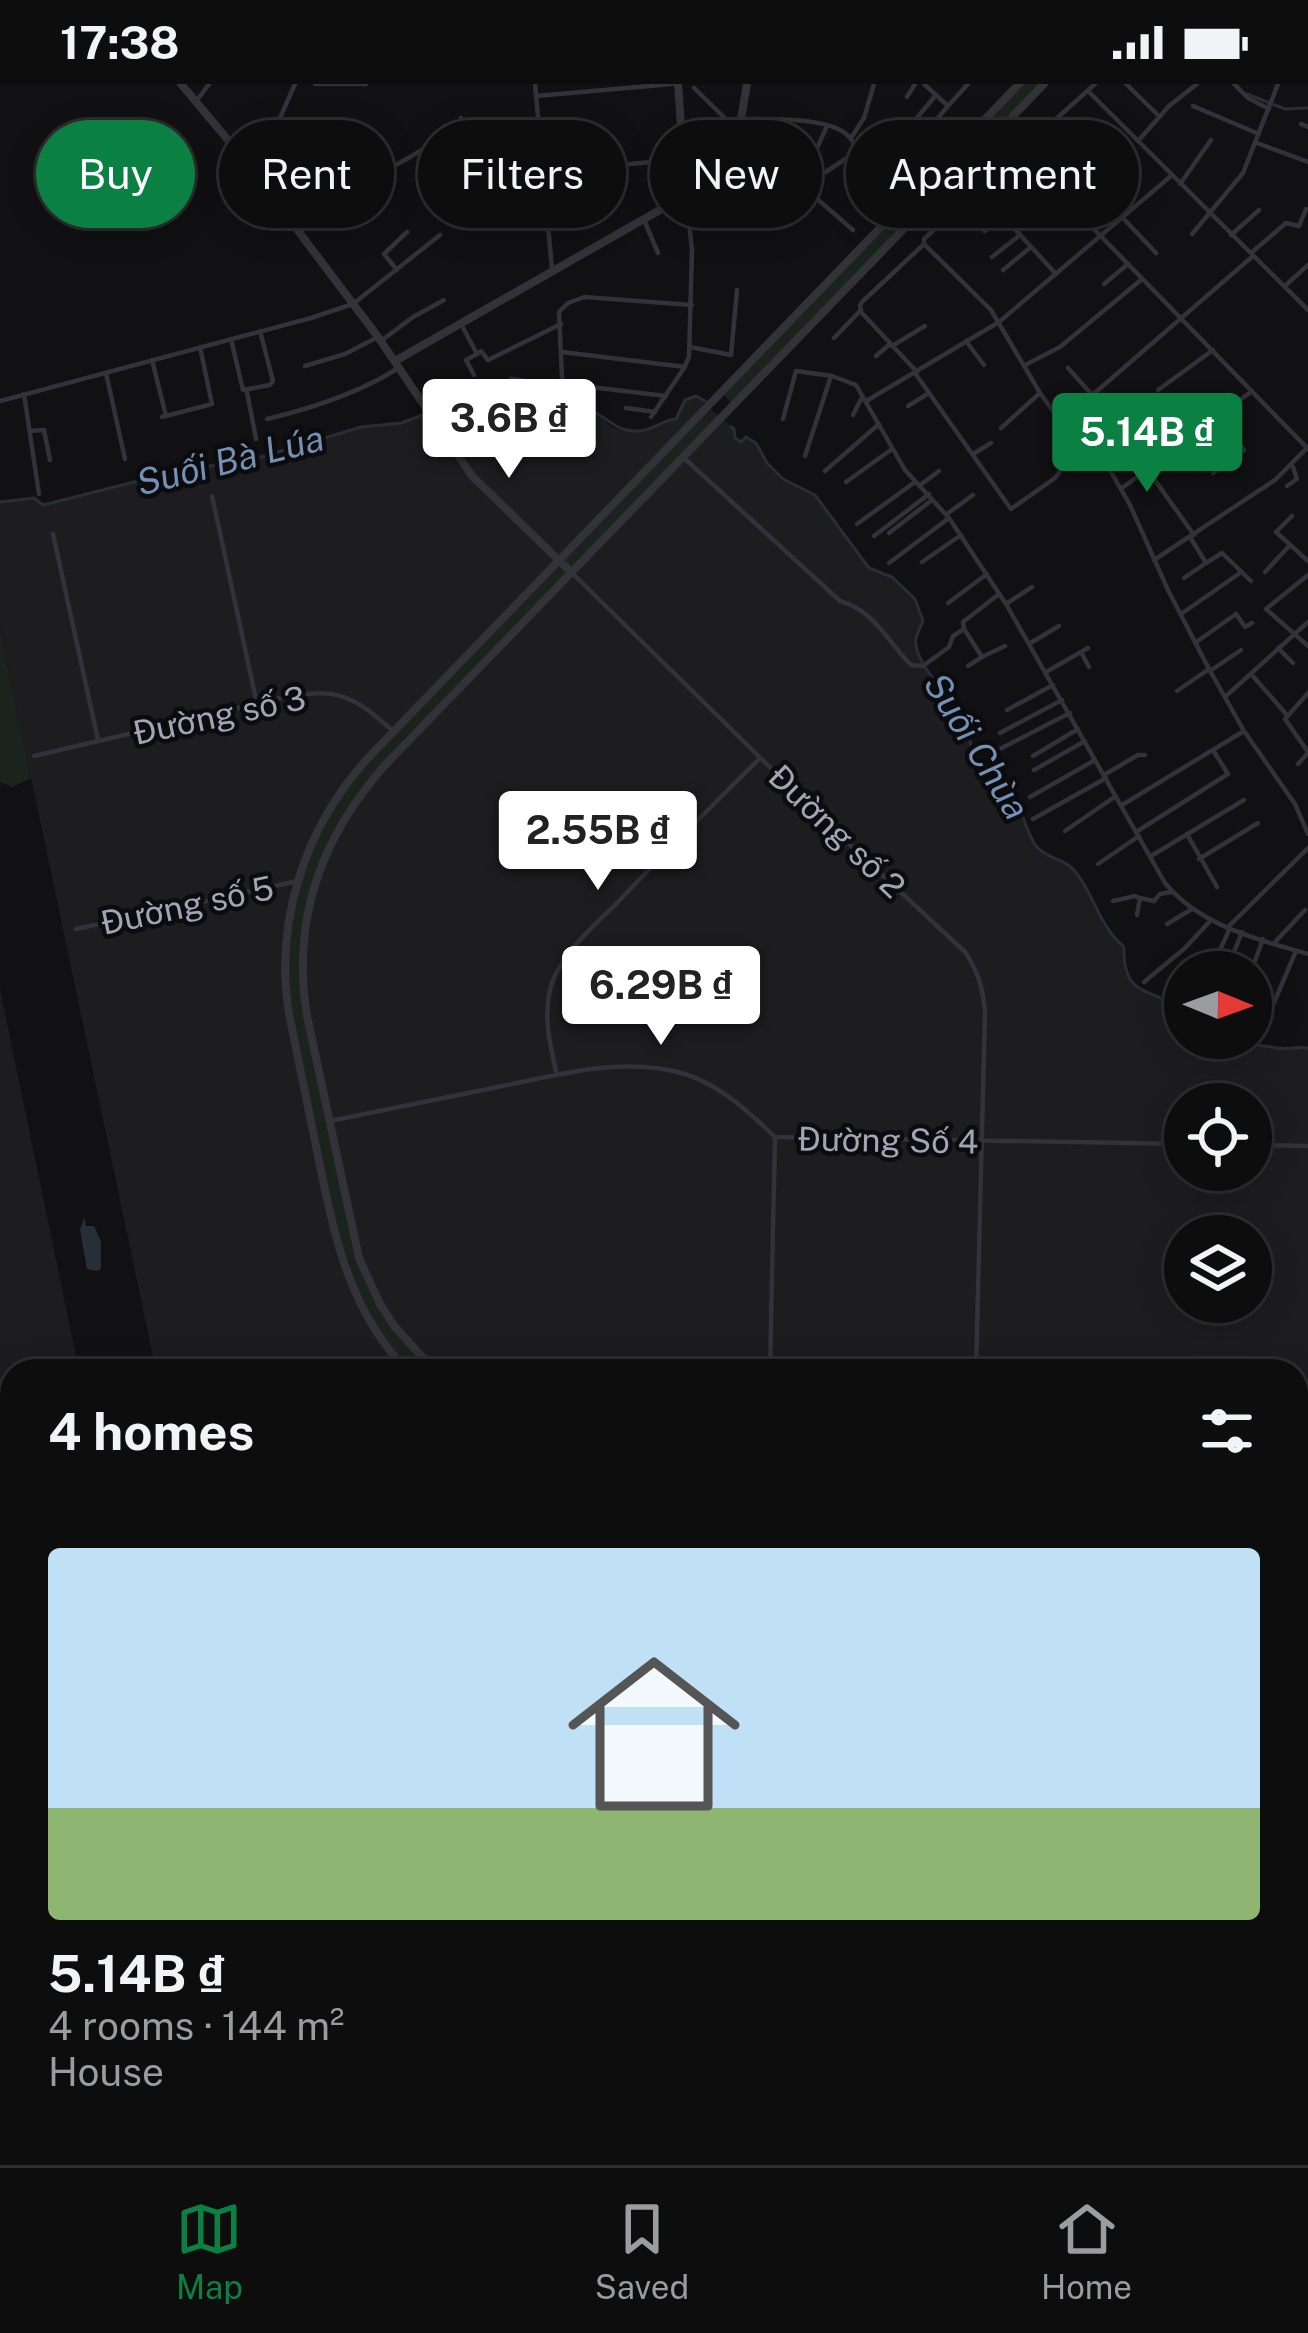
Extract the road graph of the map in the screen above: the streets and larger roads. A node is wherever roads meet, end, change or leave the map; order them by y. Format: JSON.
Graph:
{"nodes":[{"id":1,"x":181,"y":84,"type":"edge"},
{"id":2,"x":208,"y":84,"type":"edge"},
{"id":3,"x":295,"y":84,"type":"edge"},
{"id":4,"x":315,"y":84,"type":"edge"},
{"id":5,"x":366,"y":84,"type":"edge"},
{"id":6,"x":535,"y":84,"type":"edge"},
{"id":7,"x":675,"y":84,"type":"edge"},
{"id":8,"x":748,"y":84,"type":"edge"},
{"id":9,"x":874,"y":84,"type":"edge"},
{"id":10,"x":914,"y":84,"type":"edge"},
{"id":11,"x":924,"y":84,"type":"edge"},
{"id":12,"x":968,"y":84,"type":"edge"},
{"id":13,"x":1019,"y":84,"type":"edge"},
{"id":14,"x":1044,"y":84,"type":"edge"},
{"id":15,"x":1095,"y":84,"type":"edge"},
{"id":16,"x":1126,"y":84,"type":"edge"},
{"id":17,"x":1197,"y":84,"type":"edge"},
{"id":18,"x":1234,"y":84,"type":"edge"},
{"id":19,"x":1278,"y":84,"type":"edge"},
{"id":20,"x":643,"y":85,"type":"edge"},
{"id":21,"x":694,"y":88,"type":"dead end"},
{"id":22,"x":1088,"y":91,"type":"junction"},
{"id":23,"x":936,"y":95,"type":"junction"},
{"id":24,"x":536,"y":96,"type":"junction"},
{"id":25,"x":907,"y":97,"type":"dead end"},
{"id":26,"x":196,"y":101,"type":"junction"},
{"id":27,"x":948,"y":106,"type":"junction"},
{"id":28,"x":1193,"y":106,"type":"dead end"},
{"id":29,"x":1269,"y":109,"type":"junction"},
{"id":30,"x":1159,"y":116,"type":"junction"},
{"id":31,"x":279,"y":120,"type":"edge"},
{"id":32,"x":538,"y":120,"type":"edge"},
{"id":33,"x":678,"y":120,"type":"edge"},
{"id":34,"x":727,"y":120,"type":"edge"},
{"id":35,"x":740,"y":120,"type":"edge"},
{"id":36,"x":863,"y":120,"type":"edge"},
{"id":37,"x":915,"y":120,"type":"edge"},
{"id":38,"x":937,"y":120,"type":"edge"},
{"id":39,"x":1055,"y":120,"type":"edge"},
{"id":40,"x":1117,"y":120,"type":"edge"},
{"id":41,"x":822,"y":126,"type":"edge"},
{"id":42,"x":827,"y":127,"type":"junction"},
{"id":43,"x":219,"y":129,"type":"edge"},
{"id":44,"x":846,"y":133,"type":"edge"},
{"id":45,"x":1259,"y":134,"type":"junction"},
{"id":46,"x":822,"y":138,"type":"edge"},
{"id":47,"x":1139,"y":140,"type":"edge"},
{"id":48,"x":1211,"y":140,"type":"dead end"},
{"id":49,"x":1139,"y":142,"type":"edge"},
{"id":50,"x":1256,"y":142,"type":"junction"},
{"id":51,"x":418,"y":152,"type":"edge"},
{"id":52,"x":1308,"y":162,"type":"edge"},
{"id":53,"x":1172,"y":176,"type":"junction"},
{"id":54,"x":1180,"y":184,"type":"junction"},
{"id":55,"x":822,"y":203,"type":"edge"},
{"id":56,"x":1139,"y":203,"type":"edge"},
{"id":57,"x":1306,"y":208,"type":"edge"},
{"id":58,"x":1258,"y":210,"type":"dead end"},
{"id":59,"x":1209,"y":212,"type":"junction"},
{"id":60,"x":650,"y":216,"type":"edge"},
{"id":61,"x":644,"y":219,"type":"junction"},
{"id":62,"x":297,"y":228,"type":"edge"},
{"id":63,"x":547,"y":228,"type":"edge"},
{"id":64,"x":690,"y":228,"type":"edge"},
{"id":65,"x":936,"y":228,"type":"edge"},
{"id":66,"x":989,"y":228,"type":"edge"},
{"id":67,"x":1014,"y":228,"type":"edge"},
{"id":68,"x":1092,"y":228,"type":"edge"},
{"id":69,"x":1109,"y":228,"type":"edge"},
{"id":70,"x":1132,"y":228,"type":"edge"},
{"id":71,"x":853,"y":230,"type":"dead end"},
{"id":72,"x":985,"y":231,"type":"dead end"},
{"id":73,"x":300,"y":232,"type":"junction"},
{"id":74,"x":407,"y":232,"type":"dead end"},
{"id":75,"x":1192,"y":234,"type":"dead end"},
{"id":76,"x":1020,"y":235,"type":"junction"},
{"id":77,"x":1231,"y":235,"type":"junction"},
{"id":78,"x":440,"y":236,"type":"dead end"},
{"id":79,"x":1100,"y":236,"type":"junction"},
{"id":80,"x":924,"y":244,"type":"junction"},
{"id":81,"x":1031,"y":247,"type":"junction"},
{"id":82,"x":658,"y":253,"type":"dead end"},
{"id":83,"x":1156,"y":253,"type":"dead end"},
{"id":84,"x":1252,"y":255,"type":"junction"},
{"id":85,"x":992,"y":256,"type":"dead end"},
{"id":86,"x":1128,"y":264,"type":"junction"},
{"id":87,"x":1308,"y":265,"type":"edge"},
{"id":88,"x":553,"y":269,"type":"junction"},
{"id":89,"x":1003,"y":270,"type":"dead end"},
{"id":90,"x":397,"y":271,"type":"junction"},
{"id":91,"x":1056,"y":274,"type":"junction"},
{"id":92,"x":1142,"y":279,"type":"junction"},
{"id":93,"x":1104,"y":284,"type":"dead end"},
{"id":94,"x":1285,"y":287,"type":"junction"},
{"id":95,"x":737,"y":290,"type":"dead end"},
{"id":96,"x":444,"y":300,"type":"dead end"},
{"id":97,"x":353,"y":304,"type":"junction"},
{"id":98,"x":692,"y":304,"type":"junction"},
{"id":99,"x":1308,"y":310,"type":"edge"},
{"id":100,"x":860,"y":311,"type":"junction"},
{"id":101,"x":1182,"y":319,"type":"junction"},
{"id":102,"x":999,"y":322,"type":"junction"},
{"id":103,"x":460,"y":324,"type":"junction"},
{"id":104,"x":561,"y":324,"type":"junction"},
{"id":105,"x":925,"y":326,"type":"dead end"},
{"id":106,"x":260,"y":331,"type":"junction"},
{"id":107,"x":834,"y":338,"type":"dead end"},
{"id":108,"x":231,"y":339,"type":"junction"},
{"id":109,"x":380,"y":339,"type":"junction"},
{"id":110,"x":966,"y":341,"type":"junction"},
{"id":111,"x":891,"y":345,"type":"junction"},
{"id":112,"x":200,"y":347,"type":"junction"},
{"id":113,"x":690,"y":347,"type":"junction"},
{"id":114,"x":1213,"y":350,"type":"junction"},
{"id":115,"x":562,"y":352,"type":"junction"},
{"id":116,"x":477,"y":354,"type":"junction"},
{"id":117,"x":877,"y":356,"type":"dead end"},
{"id":118,"x":152,"y":360,"type":"junction"},
{"id":119,"x":398,"y":364,"type":"junction"},
{"id":120,"x":984,"y":365,"type":"dead end"},
{"id":121,"x":1024,"y":365,"type":"junction"},
{"id":122,"x":304,"y":366,"type":"dead end"},
{"id":123,"x":685,"y":367,"type":"junction"},
{"id":124,"x":1068,"y":368,"type":"dead end"},
{"id":125,"x":916,"y":372,"type":"junction"},
{"id":126,"x":106,"y":373,"type":"junction"},
{"id":127,"x":474,"y":375,"type":"dead end"},
{"id":128,"x":832,"y":376,"type":"junction"},
{"id":129,"x":247,"y":390,"type":"junction"},
{"id":130,"x":1158,"y":390,"type":"dead end"},
{"id":131,"x":1252,"y":391,"type":"junction"},
{"id":132,"x":929,"y":393,"type":"junction"},
{"id":133,"x":1040,"y":393,"type":"junction"},
{"id":134,"x":25,"y":394,"type":"junction"},
{"id":135,"x":716,"y":395,"type":"junction"},
{"id":136,"x":666,"y":396,"type":"junction"},
{"id":137,"x":1093,"y":396,"type":"junction"},
{"id":138,"x":865,"y":399,"type":"junction"},
{"id":139,"x":0,"y":401,"type":"edge"},
{"id":140,"x":908,"y":406,"type":"dead end"},
{"id":141,"x":626,"y":408,"type":"dead end"},
{"id":142,"x":703,"y":409,"type":"junction"},
{"id":143,"x":730,"y":409,"type":"junction"},
{"id":144,"x":853,"y":415,"type":"dead end"},
{"id":145,"x":1216,"y":416,"type":"junction"},
{"id":146,"x":268,"y":419,"type":"dead end"},
{"id":147,"x":783,"y":419,"type":"dead end"},
{"id":148,"x":718,"y":422,"type":"junction"},
{"id":149,"x":1060,"y":423,"type":"junction"},
{"id":150,"x":879,"y":424,"type":"junction"},
{"id":151,"x":1000,"y":428,"type":"dead end"},
{"id":152,"x":1147,"y":430,"type":"dead end"},
{"id":153,"x":30,"y":431,"type":"junction"},
{"id":154,"x":256,"y":439,"type":"dead end"},
{"id":155,"x":991,"y":442,"type":"dead end"},
{"id":156,"x":1081,"y":444,"type":"junction"},
{"id":157,"x":892,"y":448,"type":"junction"},
{"id":158,"x":1308,"y":448,"type":"edge"},
{"id":159,"x":974,"y":454,"type":"junction"},
{"id":160,"x":805,"y":456,"type":"dead end"},
{"id":161,"x":683,"y":458,"type":"junction"},
{"id":162,"x":1103,"y":458,"type":"junction"},
{"id":163,"x":125,"y":459,"type":"dead end"},
{"id":164,"x":50,"y":460,"type":"dead end"},
{"id":165,"x":1292,"y":465,"type":"junction"},
{"id":166,"x":1147,"y":469,"type":"junction"},
{"id":167,"x":826,"y":471,"type":"dead end"},
{"id":168,"x":939,"y":471,"type":"dead end"},
{"id":169,"x":1214,"y":473,"type":"dead end"},
{"id":170,"x":846,"y":482,"type":"dead end"},
{"id":171,"x":917,"y":484,"type":"junction"},
{"id":172,"x":1288,"y":486,"type":"dead end"},
{"id":173,"x":1121,"y":489,"type":"junction"},
{"id":174,"x":39,"y":494,"type":"dead end"},
{"id":175,"x":973,"y":495,"type":"dead end"},
{"id":176,"x":212,"y":496,"type":"dead end"},
{"id":177,"x":931,"y":496,"type":"junction"},
{"id":178,"x":948,"y":516,"type":"junction"},
{"id":179,"x":1292,"y":516,"type":"dead end"},
{"id":180,"x":856,"y":524,"type":"dead end"},
{"id":181,"x":889,"y":533,"type":"dead end"},
{"id":182,"x":53,"y":534,"type":"dead end"},
{"id":183,"x":961,"y":535,"type":"junction"},
{"id":184,"x":874,"y":536,"type":"dead end"},
{"id":185,"x":1192,"y":536,"type":"junction"},
{"id":186,"x":1290,"y":545,"type":"junction"},
{"id":187,"x":557,"y":560,"type":"junction"},
{"id":188,"x":1154,"y":560,"type":"junction"},
{"id":189,"x":1308,"y":561,"type":"edge"},
{"id":190,"x":922,"y":562,"type":"dead end"},
{"id":191,"x":889,"y":563,"type":"dead end"},
{"id":192,"x":1206,"y":563,"type":"junction"},
{"id":193,"x":1265,"y":572,"type":"dead end"},
{"id":194,"x":572,"y":573,"type":"junction"},
{"id":195,"x":1240,"y":573,"type":"junction"},
{"id":196,"x":987,"y":574,"type":"junction"},
{"id":197,"x":1308,"y":574,"type":"edge"},
{"id":198,"x":1184,"y":578,"type":"dead end"},
{"id":199,"x":1251,"y":581,"type":"dead end"},
{"id":200,"x":1032,"y":587,"type":"dead end"},
{"id":201,"x":999,"y":594,"type":"junction"},
{"id":202,"x":948,"y":603,"type":"dead end"},
{"id":203,"x":1006,"y":604,"type":"junction"},
{"id":204,"x":1180,"y":615,"type":"junction"},
{"id":205,"x":1308,"y":622,"type":"edge"},
{"id":206,"x":1252,"y":623,"type":"dead end"},
{"id":207,"x":1059,"y":626,"type":"dead end"},
{"id":208,"x":964,"y":629,"type":"junction"},
{"id":209,"x":1293,"y":633,"type":"junction"},
{"id":210,"x":1195,"y":643,"type":"junction"},
{"id":211,"x":1029,"y":644,"type":"junction"},
{"id":212,"x":1006,"y":646,"type":"dead end"},
{"id":213,"x":1308,"y":646,"type":"edge"},
{"id":214,"x":1278,"y":647,"type":"junction"},
{"id":215,"x":1240,"y":650,"type":"dead end"},
{"id":216,"x":982,"y":657,"type":"junction"},
{"id":217,"x":1224,"y":661,"type":"junction"},
{"id":218,"x":1293,"y":663,"type":"dead end"},
{"id":219,"x":968,"y":666,"type":"dead end"},
{"id":220,"x":1089,"y":667,"type":"dead end"},
{"id":221,"x":1209,"y":670,"type":"junction"},
{"id":222,"x":1229,"y":670,"type":"dead end"},
{"id":223,"x":1046,"y":672,"type":"junction"},
{"id":224,"x":1250,"y":673,"type":"junction"},
{"id":225,"x":1053,"y":685,"type":"junction"},
{"id":226,"x":1177,"y":691,"type":"dead end"},
{"id":227,"x":1307,"y":696,"type":"edge"},
{"id":228,"x":1225,"y":697,"type":"junction"},
{"id":229,"x":1062,"y":700,"type":"junction"},
{"id":230,"x":257,"y":704,"type":"junction"},
{"id":231,"x":1007,"y":710,"type":"dead end"},
{"id":232,"x":1070,"y":713,"type":"junction"},
{"id":233,"x":1287,"y":715,"type":"junction"},
{"id":234,"x":1078,"y":729,"type":"junction"},
{"id":235,"x":1244,"y":730,"type":"junction"},
{"id":236,"x":394,"y":732,"type":"junction"},
{"id":237,"x":1000,"y":733,"type":"dead end"},
{"id":238,"x":98,"y":740,"type":"junction"},
{"id":239,"x":1085,"y":741,"type":"junction"},
{"id":240,"x":407,"y":744,"type":"junction"},
{"id":241,"x":1213,"y":749,"type":"junction"},
{"id":242,"x":992,"y":753,"type":"dead end"},
{"id":243,"x":1308,"y":753,"type":"edge"},
{"id":244,"x":1145,"y":755,"type":"dead end"},
{"id":245,"x":34,"y":756,"type":"dead end"},
{"id":246,"x":1033,"y":756,"type":"dead end"},
{"id":247,"x":760,"y":758,"type":"junction"},
{"id":248,"x":1095,"y":760,"type":"junction"},
{"id":249,"x":1298,"y":764,"type":"dead end"},
{"id":250,"x":1034,"y":770,"type":"dead end"},
{"id":251,"x":1106,"y":777,"type":"junction"},
{"id":252,"x":1116,"y":796,"type":"junction"},
{"id":253,"x":1030,"y":797,"type":"dead end"},
{"id":254,"x":1244,"y":800,"type":"dead end"},
{"id":255,"x":1122,"y":805,"type":"junction"},
{"id":256,"x":1033,"y":819,"type":"dead end"},
{"id":257,"x":1306,"y":822,"type":"edge"},
{"id":258,"x":1258,"y":823,"type":"dead end"},
{"id":259,"x":1065,"y":831,"type":"dead end"},
{"id":260,"x":1138,"y":834,"type":"junction"},
{"id":261,"x":1308,"y":834,"type":"edge"},
{"id":262,"x":1186,"y":835,"type":"junction"},
{"id":263,"x":1308,"y":848,"type":"edge"},
{"id":264,"x":1150,"y":856,"type":"junction"},
{"id":265,"x":1199,"y":859,"type":"junction"},
{"id":266,"x":1098,"y":864,"type":"dead end"},
{"id":267,"x":298,"y":881,"type":"junction"},
{"id":268,"x":1217,"y":886,"type":"dead end"},
{"id":269,"x":1172,"y":892,"type":"junction"},
{"id":270,"x":1140,"y":898,"type":"junction"},
{"id":271,"x":1113,"y":902,"type":"dead end"},
{"id":272,"x":1192,"y":909,"type":"junction"},
{"id":273,"x":1305,"y":910,"type":"dead end"},
{"id":274,"x":1137,"y":915,"type":"dead end"},
{"id":275,"x":1210,"y":920,"type":"junction"},
{"id":276,"x":1168,"y":924,"type":"dead end"},
{"id":277,"x":1229,"y":927,"type":"junction"},
{"id":278,"x":76,"y":929,"type":"dead end"},
{"id":279,"x":1242,"y":932,"type":"junction"},
{"id":280,"x":1263,"y":940,"type":"junction"},
{"id":281,"x":1274,"y":943,"type":"junction"},
{"id":282,"x":1219,"y":951,"type":"edge"},
{"id":283,"x":1234,"y":951,"type":"edge"},
{"id":284,"x":1259,"y":951,"type":"edge"},
{"id":285,"x":1295,"y":951,"type":"junction"},
{"id":286,"x":1308,"y":954,"type":"edge"},
{"id":287,"x":1144,"y":982,"type":"dead end"},
{"id":288,"x":1272,"y":1007,"type":"edge"},
{"id":289,"x":556,"y":1075,"type":"junction"},
{"id":290,"x":330,"y":1121,"type":"junction"},
{"id":291,"x":312,"y":1126,"type":"junction"},
{"id":292,"x":775,"y":1137,"type":"junction"},
{"id":293,"x":980,"y":1142,"type":"junction"},
{"id":294,"x":1164,"y":1144,"type":"edge"},
{"id":295,"x":1272,"y":1145,"type":"edge"},
{"id":296,"x":1308,"y":1146,"type":"edge"},
{"id":297,"x":359,"y":1258,"type":"junction"},
{"id":298,"x":343,"y":1264,"type":"junction"},
{"id":299,"x":396,"y":1359,"type":"edge"},
{"id":300,"x":424,"y":1359,"type":"edge"},
{"id":301,"x":770,"y":1359,"type":"edge"},
{"id":302,"x":976,"y":1359,"type":"edge"}],
"edges":[{"from":1,"to":26,"type":"street"},
{"from":2,"to":26,"type":"street"},
{"from":3,"to":31,"type":"street"},
{"from":4,"to":5,"type":"street"},
{"from":6,"to":24,"type":"street"},
{"from":7,"to":20,"type":"street"},
{"from":7,"to":33,"type":"street"},
{"from":8,"to":35,"type":"street"},
{"from":9,"to":36,"type":"street"},
{"from":10,"to":25,"type":"street"},
{"from":11,"to":23,"type":"street"},
{"from":12,"to":27,"type":"street"},
{"from":13,"to":135,"type":"street"},
{"from":14,"to":143,"type":"street"},
{"from":15,"to":22,"type":"street"},
{"from":16,"to":30,"type":"street"},
{"from":17,"to":30,"type":"street"},
{"from":18,"to":29,"type":"street"},
{"from":19,"to":29,"type":"street"},
{"from":20,"to":24,"type":"street"},
{"from":21,"to":34,"type":"street"},
{"from":22,"to":39,"type":"street"},
{"from":22,"to":40,"type":"street"},
{"from":23,"to":27,"type":"street"},
{"from":23,"to":37,"type":"street"},
{"from":24,"to":32,"type":"street"},
{"from":26,"to":43,"type":"street"},
{"from":27,"to":38,"type":"street"},
{"from":28,"to":45,"type":"street"},
{"from":29,"to":45,"type":"street"},
{"from":30,"to":47,"type":"street"},
{"from":41,"to":42,"type":"street"},
{"from":42,"to":44,"type":"street"},
{"from":42,"to":46,"type":"street"},
{"from":45,"to":50,"type":"street"},
{"from":48,"to":54,"type":"street"},
{"from":49,"to":53,"type":"street"},
{"from":50,"to":52,"type":"street"},
{"from":50,"to":59,"type":"street"},
{"from":51,"to":73,"type":"street"},
{"from":53,"to":54,"type":"street"},
{"from":53,"to":56,"type":"street"},
{"from":54,"to":59,"type":"street"},
{"from":55,"to":71,"type":"street"},
{"from":57,"to":84,"type":"street"},
{"from":58,"to":77,"type":"street"},
{"from":59,"to":75,"type":"street"},
{"from":59,"to":77,"type":"street"},
{"from":60,"to":61,"type":"street"},
{"from":61,"to":82,"type":"street"},
{"from":61,"to":88,"type":"street"},
{"from":62,"to":73,"type":"street"},
{"from":63,"to":88,"type":"street"},
{"from":64,"to":98,"type":"street"},
{"from":65,"to":80,"type":"street"},
{"from":66,"to":72,"type":"street"},
{"from":67,"to":76,"type":"street"},
{"from":68,"to":79,"type":"street"},
{"from":69,"to":79,"type":"street"},
{"from":70,"to":83,"type":"street"},
{"from":73,"to":97,"type":"street"},
{"from":74,"to":90,"type":"street"},
{"from":76,"to":81,"type":"street"},
{"from":76,"to":85,"type":"street"},
{"from":77,"to":84,"type":"street"},
{"from":78,"to":90,"type":"street"},
{"from":79,"to":86,"type":"street"},
{"from":79,"to":91,"type":"street"},
{"from":80,"to":100,"type":"street"},
{"from":80,"to":102,"type":"street"},
{"from":81,"to":89,"type":"street"},
{"from":81,"to":91,"type":"street"},
{"from":84,"to":94,"type":"street"},
{"from":84,"to":101,"type":"street"},
{"from":86,"to":92,"type":"street"},
{"from":86,"to":93,"type":"street"},
{"from":87,"to":94,"type":"street"},
{"from":88,"to":103,"type":"street"},
{"from":90,"to":97,"type":"street"},
{"from":91,"to":102,"type":"street"},
{"from":92,"to":101,"type":"street"},
{"from":92,"to":121,"type":"street"},
{"from":94,"to":99,"type":"street"},
{"from":95,"to":113,"type":"street"},
{"from":96,"to":109,"type":"street"},
{"from":97,"to":106,"type":"street"},
{"from":97,"to":109,"type":"street"},
{"from":98,"to":104,"type":"street"},
{"from":98,"to":113,"type":"street"},
{"from":100,"to":107,"type":"street"},
{"from":100,"to":111,"type":"street"},
{"from":101,"to":114,"type":"street"},
{"from":101,"to":137,"type":"street"},
{"from":102,"to":110,"type":"street"},
{"from":102,"to":121,"type":"street"},
{"from":103,"to":116,"type":"street"},
{"from":103,"to":119,"type":"street"},
{"from":104,"to":115,"type":"street"},
{"from":104,"to":116,"type":"street"},
{"from":105,"to":111,"type":"street"},
{"from":106,"to":108,"type":"street"},
{"from":106,"to":129,"type":"street"},
{"from":108,"to":112,"type":"street"},
{"from":108,"to":129,"type":"street"},
{"from":109,"to":119,"type":"street"},
{"from":109,"to":122,"type":"street"},
{"from":110,"to":120,"type":"street"},
{"from":110,"to":125,"type":"street"},
{"from":111,"to":117,"type":"street"},
{"from":111,"to":125,"type":"street"},
{"from":112,"to":118,"type":"street"},
{"from":112,"to":118,"type":"street"},
{"from":113,"to":123,"type":"street"},
{"from":114,"to":130,"type":"street"},
{"from":114,"to":131,"type":"street"},
{"from":115,"to":123,"type":"street"},
{"from":115,"to":136,"type":"street"},
{"from":116,"to":127,"type":"street"},
{"from":118,"to":126,"type":"street"},
{"from":119,"to":146,"type":"street"},
{"from":119,"to":187,"type":"street"},
{"from":121,"to":133,"type":"street"},
{"from":123,"to":136,"type":"street"},
{"from":124,"to":137,"type":"street"},
{"from":125,"to":132,"type":"street"},
{"from":125,"to":138,"type":"street"},
{"from":126,"to":134,"type":"street"},
{"from":126,"to":163,"type":"street"},
{"from":128,"to":138,"type":"street"},
{"from":128,"to":147,"type":"street"},
{"from":128,"to":160,"type":"street"},
{"from":129,"to":154,"type":"street"},
{"from":131,"to":145,"type":"street"},
{"from":131,"to":158,"type":"street"},
{"from":132,"to":140,"type":"street"},
{"from":132,"to":159,"type":"street"},
{"from":133,"to":149,"type":"street"},
{"from":133,"to":151,"type":"street"},
{"from":134,"to":139,"type":"street"},
{"from":134,"to":153,"type":"street"},
{"from":135,"to":142,"type":"street"},
{"from":135,"to":143,"type":"street"},
{"from":136,"to":141,"type":"street"},
{"from":137,"to":149,"type":"street"},
{"from":138,"to":144,"type":"street"},
{"from":138,"to":150,"type":"street"},
{"from":142,"to":148,"type":"street"},
{"from":142,"to":187,"type":"street"},
{"from":143,"to":148,"type":"street"},
{"from":145,"to":166,"type":"street"},
{"from":145,"to":169,"type":"street"},
{"from":148,"to":161,"type":"street"},
{"from":149,"to":156,"type":"street"},
{"from":150,"to":157,"type":"street"},
{"from":150,"to":167,"type":"street"},
{"from":152,"to":162,"type":"street"},
{"from":153,"to":164,"type":"street"},
{"from":153,"to":174,"type":"street"},
{"from":155,"to":159,"type":"street"},
{"from":156,"to":159,"type":"street"},
{"from":156,"to":162,"type":"street"},
{"from":157,"to":170,"type":"street"},
{"from":157,"to":171,"type":"street"},
{"from":158,"to":165,"type":"street"},
{"from":161,"to":194,"type":"street"},
{"from":161,"to":208,"type":"street"},
{"from":162,"to":173,"type":"street"},
{"from":165,"to":172,"type":"street"},
{"from":165,"to":185,"type":"street"},
{"from":166,"to":173,"type":"street"},
{"from":166,"to":185,"type":"street"},
{"from":168,"to":171,"type":"street"},
{"from":171,"to":177,"type":"street"},
{"from":171,"to":180,"type":"street"},
{"from":173,"to":188,"type":"street"},
{"from":175,"to":178,"type":"street"},
{"from":176,"to":230,"type":"street"},
{"from":177,"to":178,"type":"street"},
{"from":177,"to":181,"type":"street"},
{"from":177,"to":184,"type":"street"},
{"from":178,"to":183,"type":"street"},
{"from":178,"to":191,"type":"street"},
{"from":179,"to":186,"type":"street"},
{"from":182,"to":238,"type":"street"},
{"from":183,"to":190,"type":"street"},
{"from":183,"to":196,"type":"street"},
{"from":185,"to":188,"type":"street"},
{"from":185,"to":192,"type":"street"},
{"from":186,"to":189,"type":"street"},
{"from":186,"to":193,"type":"street"},
{"from":187,"to":194,"type":"street"},
{"from":187,"to":236,"type":"street"},
{"from":188,"to":204,"type":"street"},
{"from":192,"to":195,"type":"street"},
{"from":192,"to":198,"type":"street"},
{"from":194,"to":240,"type":"street"},
{"from":194,"to":247,"type":"street","name":"Đường số 2"},
{"from":195,"to":199,"type":"street"},
{"from":195,"to":204,"type":"street"},
{"from":196,"to":201,"type":"street"},
{"from":196,"to":202,"type":"street"},
{"from":197,"to":209,"type":"street"},
{"from":200,"to":203,"type":"street"},
{"from":201,"to":203,"type":"street"},
{"from":201,"to":208,"type":"street"},
{"from":203,"to":211,"type":"street"},
{"from":204,"to":210,"type":"street"},
{"from":205,"to":209,"type":"street"},
{"from":206,"to":210,"type":"street"},
{"from":207,"to":211,"type":"street"},
{"from":208,"to":216,"type":"street"},
{"from":209,"to":213,"type":"street"},
{"from":209,"to":214,"type":"street"},
{"from":210,"to":221,"type":"street"},
{"from":211,"to":223,"type":"street"},
{"from":212,"to":216,"type":"street"},
{"from":214,"to":218,"type":"street"},
{"from":214,"to":224,"type":"street"},
{"from":215,"to":217,"type":"street"},
{"from":216,"to":219,"type":"street"},
{"from":217,"to":221,"type":"street"},
{"from":217,"to":222,"type":"street"},
{"from":220,"to":223,"type":"street"},
{"from":221,"to":226,"type":"street"},
{"from":221,"to":228,"type":"street"},
{"from":223,"to":225,"type":"street"},
{"from":224,"to":228,"type":"street"},
{"from":224,"to":233,"type":"street"},
{"from":225,"to":229,"type":"street"},
{"from":225,"to":231,"type":"street"},
{"from":227,"to":233,"type":"street"},
{"from":228,"to":235,"type":"street"},
{"from":229,"to":232,"type":"street"},
{"from":229,"to":237,"type":"street"},
{"from":230,"to":236,"type":"street","name":"Đường số 3"},
{"from":230,"to":238,"type":"street","name":"Đường số 3"},
{"from":232,"to":234,"type":"street"},
{"from":232,"to":242,"type":"street"},
{"from":233,"to":243,"type":"street"},
{"from":234,"to":239,"type":"street"},
{"from":234,"to":246,"type":"street"},
{"from":235,"to":241,"type":"street"},
{"from":235,"to":257,"type":"street"},
{"from":236,"to":240,"type":"street"},
{"from":236,"to":267,"type":"street"},
{"from":238,"to":245,"type":"street","name":"Đường số 3"},
{"from":239,"to":248,"type":"street"},
{"from":239,"to":250,"type":"street"},
{"from":240,"to":290,"type":"street"},
{"from":241,"to":255,"type":"street"},
{"from":241,"to":260,"type":"street"},
{"from":243,"to":249,"type":"street"},
{"from":244,"to":251,"type":"street"},
{"from":247,"to":289,"type":"street"},
{"from":247,"to":293,"type":"street","name":"Đường số 2"},
{"from":248,"to":251,"type":"street"},
{"from":248,"to":253,"type":"street"},
{"from":251,"to":252,"type":"street"},
{"from":251,"to":256,"type":"street"},
{"from":252,"to":255,"type":"street"},
{"from":252,"to":259,"type":"street"},
{"from":254,"to":262,"type":"street"},
{"from":255,"to":260,"type":"street"},
{"from":257,"to":261,"type":"street"},
{"from":258,"to":265,"type":"street"},
{"from":260,"to":264,"type":"street"},
{"from":260,"to":266,"type":"street"},
{"from":262,"to":264,"type":"street"},
{"from":262,"to":265,"type":"street"},
{"from":263,"to":277,"type":"street"},
{"from":264,"to":269,"type":"street"},
{"from":265,"to":268,"type":"street"},
{"from":267,"to":278,"type":"street","name":"Đường số 5"},
{"from":267,"to":291,"type":"street"},
{"from":269,"to":270,"type":"street"},
{"from":269,"to":272,"type":"street"},
{"from":270,"to":271,"type":"street"},
{"from":270,"to":274,"type":"street"},
{"from":272,"to":275,"type":"street"},
{"from":272,"to":276,"type":"street"},
{"from":273,"to":281,"type":"street"},
{"from":275,"to":277,"type":"street"},
{"from":275,"to":287,"type":"street"},
{"from":277,"to":279,"type":"street"},
{"from":277,"to":282,"type":"street"},
{"from":279,"to":280,"type":"street"},
{"from":279,"to":283,"type":"street"},
{"from":280,"to":281,"type":"street"},
{"from":280,"to":284,"type":"street"},
{"from":281,"to":285,"type":"street"},
{"from":285,"to":286,"type":"street"},
{"from":285,"to":288,"type":"street"},
{"from":289,"to":290,"type":"street","name":"Đường Số 4"},
{"from":289,"to":292,"type":"street","name":"Đường Số 4"},
{"from":290,"to":291,"type":"street"},
{"from":290,"to":297,"type":"street"},
{"from":291,"to":298,"type":"street"},
{"from":292,"to":293,"type":"street","name":"Đường Số 4"},
{"from":292,"to":301,"type":"street"},
{"from":293,"to":294,"type":"street","name":"Đường Số 4"},
{"from":293,"to":302,"type":"street","name":"Đường số 2"},
{"from":295,"to":296,"type":"street"},
{"from":297,"to":298,"type":"street"},
{"from":297,"to":300,"type":"street"},
{"from":298,"to":299,"type":"street"}]}
